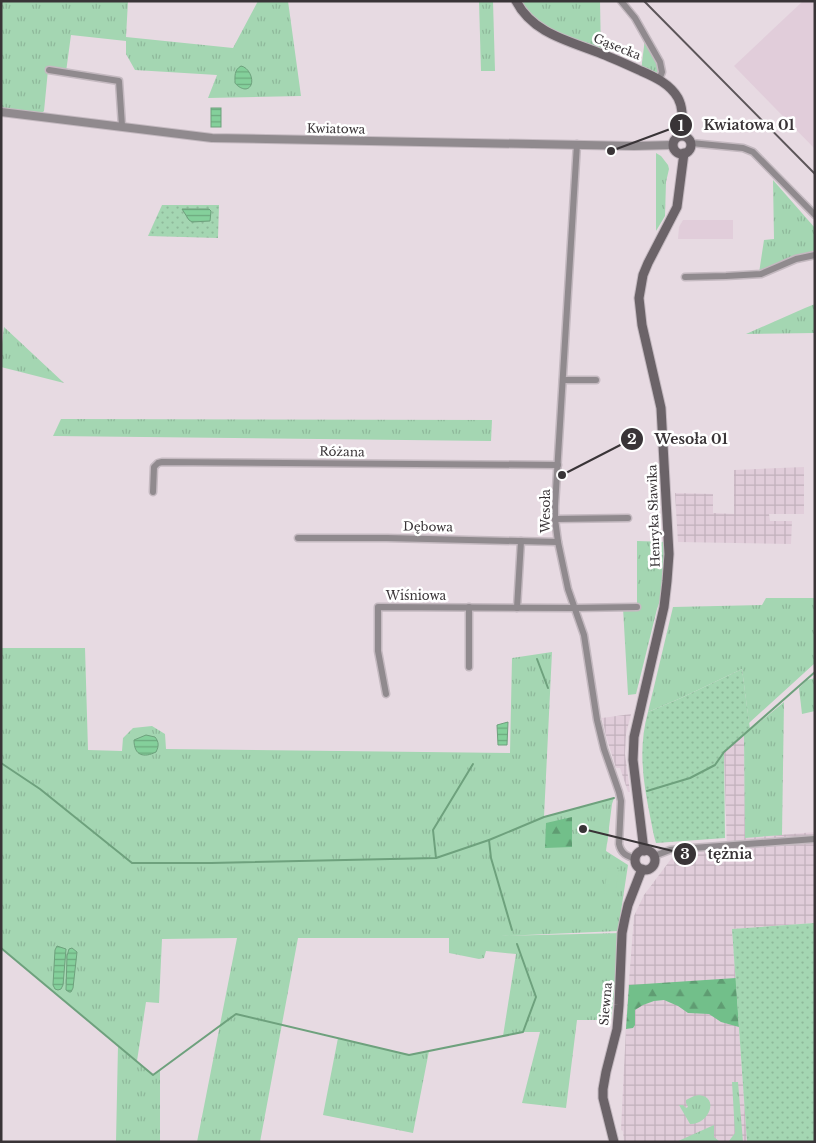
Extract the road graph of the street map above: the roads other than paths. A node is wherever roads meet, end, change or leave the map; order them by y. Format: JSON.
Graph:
{"nodes":[{"id":1,"x":516,"y":1,"type":"edge"},
{"id":2,"x":621,"y":1,"type":"edge"},
{"id":3,"x":48,"y":70,"type":"dead end"},
{"id":4,"x":659,"y":80,"type":"junction"},
{"id":5,"x":1,"y":112,"type":"edge"},
{"id":6,"x":122,"y":126,"type":"junction"},
{"id":7,"x":682,"y":135,"type":"junction"},
{"id":8,"x":577,"y":144,"type":"junction"},
{"id":9,"x":691,"y":144,"type":"junction"},
{"id":10,"x":672,"y":145,"type":"junction"},
{"id":11,"x":681,"y":153,"type":"junction"},
{"id":12,"x":815,"y":215,"type":"edge"},
{"id":13,"x":815,"y":255,"type":"edge"},
{"id":14,"x":685,"y":277,"type":"dead end"},
{"id":15,"x":563,"y":380,"type":"junction"},
{"id":16,"x":596,"y":380,"type":"dead end"},
{"id":17,"x":558,"y":466,"type":"junction"},
{"id":18,"x":153,"y":492,"type":"dead end"},
{"id":19,"x":628,"y":518,"type":"dead end"},
{"id":20,"x":555,"y":519,"type":"junction"},
{"id":21,"x":298,"y":538,"type":"dead end"},
{"id":22,"x":521,"y":540,"type":"junction"},
{"id":23,"x":558,"y":542,"type":"junction"},
{"id":24,"x":469,"y":607,"type":"junction"},
{"id":25,"x":637,"y":607,"type":"dead end"},
{"id":26,"x":517,"y":608,"type":"junction"},
{"id":27,"x":575,"y":608,"type":"junction"},
{"id":28,"x":469,"y":667,"type":"dead end"},
{"id":29,"x":386,"y":694,"type":"dead end"},
{"id":30,"x":815,"y":839,"type":"edge"},
{"id":31,"x":644,"y":851,"type":"junction"},
{"id":32,"x":654,"y":856,"type":"junction"},
{"id":33,"x":636,"y":859,"type":"junction"},
{"id":34,"x":642,"y":869,"type":"junction"},
{"id":35,"x":614,"y":1142,"type":"edge"}],
"edges":[{"from":1,"to":4,"type":"main road","name":"Gąsecka"},
{"from":2,"to":4,"type":"street"},
{"from":3,"to":6,"type":"street"},
{"from":4,"to":7,"type":"main road","name":"Gąsecka"},
{"from":5,"to":6,"type":"street","name":"Kwiatowa"},
{"from":6,"to":8,"type":"street","name":"Kwiatowa"},
{"from":7,"to":9,"type":"main road"},
{"from":7,"to":10,"type":"main road"},
{"from":8,"to":10,"type":"street","name":"Kwiatowa"},
{"from":8,"to":15,"type":"street","name":"Wesoła"},
{"from":9,"to":11,"type":"main road"},
{"from":9,"to":12,"type":"street"},
{"from":10,"to":11,"type":"main road"},
{"from":11,"to":31,"type":"main road","name":"Henryka Sławika"},
{"from":13,"to":14,"type":"street"},
{"from":15,"to":16,"type":"street"},
{"from":15,"to":17,"type":"street","name":"Wesoła"},
{"from":17,"to":18,"type":"street","name":"Różana"},
{"from":17,"to":20,"type":"street","name":"Wesoła"},
{"from":19,"to":20,"type":"street"},
{"from":20,"to":23,"type":"street","name":"Wesoła"},
{"from":21,"to":22,"type":"street","name":"Dębowa"},
{"from":22,"to":23,"type":"street","name":"Dębowa"},
{"from":22,"to":26,"type":"street"},
{"from":23,"to":27,"type":"street","name":"Wesoła"},
{"from":24,"to":26,"type":"street","name":"Wiśniowa"},
{"from":24,"to":28,"type":"street"},
{"from":24,"to":29,"type":"street","name":"Wiśniowa"},
{"from":25,"to":27,"type":"street","name":"Wiśniowa"},
{"from":26,"to":27,"type":"street","name":"Wiśniowa"},
{"from":27,"to":33,"type":"street","name":"Wesoła"},
{"from":30,"to":32,"type":"street"},
{"from":31,"to":32,"type":"main road"},
{"from":31,"to":33,"type":"main road"},
{"from":32,"to":34,"type":"main road"},
{"from":33,"to":34,"type":"main road"},
{"from":34,"to":35,"type":"main road","name":"Siewna"}]}
